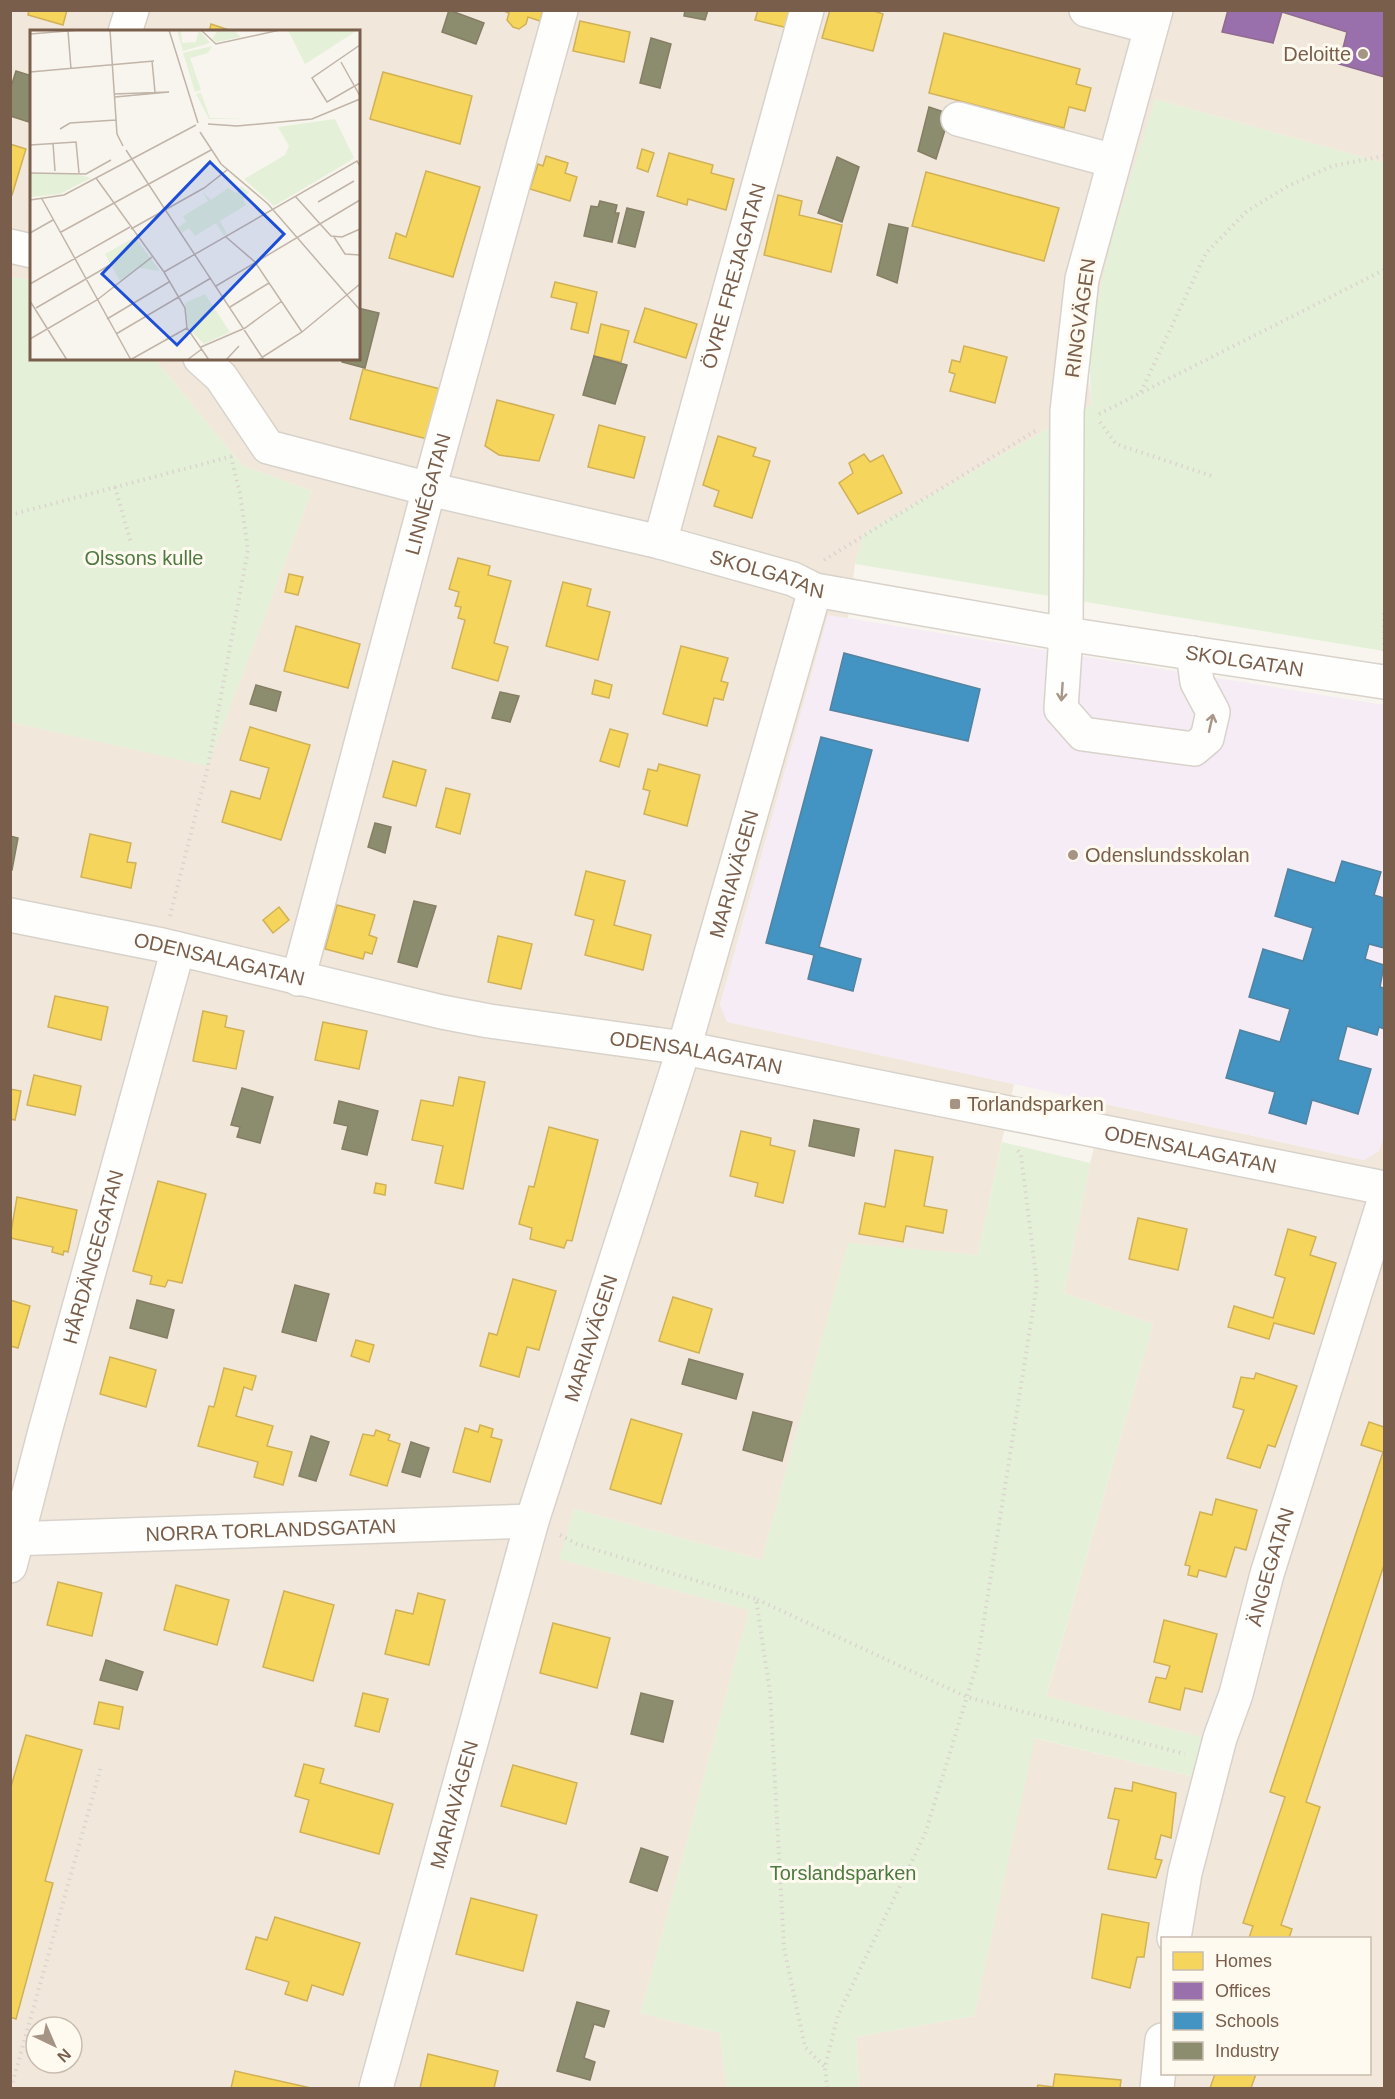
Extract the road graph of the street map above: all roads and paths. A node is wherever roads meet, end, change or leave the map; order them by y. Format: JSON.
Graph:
{"nodes":[{"id":1,"x":132,"y":10,"type":"edge"},
{"id":2,"x":561,"y":10,"type":"edge"},
{"id":3,"x":807,"y":10,"type":"edge"},
{"id":4,"x":1086,"y":10,"type":"edge"},
{"id":5,"x":1153,"y":19,"type":"edge"},
{"id":6,"x":126,"y":30,"type":"edge"},
{"id":7,"x":958,"y":119,"type":"dead end"},
{"id":8,"x":1384,"y":156,"type":"edge"},
{"id":9,"x":1114,"y":161,"type":"junction"},
{"id":10,"x":10,"y":246,"type":"edge"},
{"id":11,"x":30,"y":251,"type":"edge"},
{"id":12,"x":1384,"y":270,"type":"edge"},
{"id":13,"x":202,"y":360,"type":"edge"},
{"id":14,"x":1141,"y":393,"type":"junction"},
{"id":15,"x":1081,"y":413,"type":"junction"},
{"id":16,"x":268,"y":447,"type":"junction"},
{"id":17,"x":231,"y":457,"type":"junction"},
{"id":18,"x":1212,"y":476,"type":"dead end"},
{"id":19,"x":115,"y":487,"type":"junction"},
{"id":20,"x":429,"y":489,"type":"junction"},
{"id":21,"x":10,"y":515,"type":"edge"},
{"id":22,"x":660,"y":542,"type":"junction"},
{"id":23,"x":131,"y":543,"type":"dead end"},
{"id":24,"x":804,"y":585,"type":"junction"},
{"id":25,"x":1384,"y":613,"type":"edge"},
{"id":26,"x":1066,"y":634,"type":"junction"},
{"id":27,"x":1193,"y":653,"type":"junction"},
{"id":28,"x":1384,"y":681,"type":"edge"},
{"id":29,"x":10,"y":915,"type":"edge"},
{"id":30,"x":170,"y":947,"type":"junction"},
{"id":31,"x":298,"y":979,"type":"junction"},
{"id":32,"x":684,"y":1048,"type":"junction"},
{"id":33,"x":990,"y":1111,"type":"junction"},
{"id":34,"x":1384,"y":1188,"type":"edge"},
{"id":35,"x":1384,"y":1201,"type":"edge"},
{"id":36,"x":532,"y":1521,"type":"junction"},
{"id":37,"x":13,"y":1549,"type":"edge"},
{"id":38,"x":756,"y":1599,"type":"junction"},
{"id":39,"x":967,"y":1697,"type":"junction"},
{"id":40,"x":1214,"y":1761,"type":"junction"},
{"id":41,"x":101,"y":1767,"type":"dead end"},
{"id":42,"x":1173,"y":1937,"type":"edge"},
{"id":43,"x":1161,"y":2050,"type":"edge"},
{"id":44,"x":825,"y":2067,"type":"junction"},
{"id":45,"x":11,"y":2088,"type":"edge"},
{"id":46,"x":376,"y":2088,"type":"edge"},
{"id":47,"x":827,"y":2088,"type":"edge"},
{"id":48,"x":1157,"y":2088,"type":"edge"}],
"edges":[{"from":1,"to":6,"type":"street"},
{"from":2,"to":20,"type":"street","name":"LINNÉGATAN"},
{"from":3,"to":22,"type":"street","name":"ÖVRE FREJAGATAN"},
{"from":4,"to":5,"type":"street"},
{"from":5,"to":9,"type":"street","name":"RINGVÄGEN"},
{"from":7,"to":9,"type":"street"},
{"from":8,"to":14,"type":"path"},
{"from":9,"to":15,"type":"street","name":"RINGVÄGEN"},
{"from":10,"to":11,"type":"street"},
{"from":12,"to":14,"type":"path"},
{"from":13,"to":16,"type":"street"},
{"from":14,"to":15,"type":"path"},
{"from":15,"to":18,"type":"path"},
{"from":15,"to":24,"type":"path"},
{"from":15,"to":26,"type":"street","name":"RINGVÄGEN"},
{"from":16,"to":17,"type":"path"},
{"from":16,"to":20,"type":"street","name":"SKOLGATAN"},
{"from":17,"to":19,"type":"path"},
{"from":17,"to":30,"type":"path"},
{"from":19,"to":21,"type":"path"},
{"from":19,"to":23,"type":"path"},
{"from":20,"to":22,"type":"street","name":"SKOLGATAN"},
{"from":20,"to":31,"type":"street","name":"LINNÉGATAN"},
{"from":22,"to":24,"type":"street","name":"SKOLGATAN"},
{"from":24,"to":26,"type":"street","name":"SKOLGATAN"},
{"from":24,"to":32,"type":"street","name":"MARIAVÄGEN"},
{"from":25,"to":28,"type":"path"},
{"from":26,"to":27,"type":"street","name":"SKOLGATAN"},
{"from":26,"to":27,"type":"street","name":"RINGVÄGEN","one_way":true},
{"from":27,"to":28,"type":"street","name":"SKOLGATAN"},
{"from":29,"to":30,"type":"street","name":"ODENSALAGATAN"},
{"from":30,"to":31,"type":"street","name":"ODENSALAGATAN"},
{"from":30,"to":37,"type":"street","name":"HÅRDÄNGEGATAN"},
{"from":31,"to":32,"type":"street","name":"ODENSALAGATAN"},
{"from":32,"to":33,"type":"street","name":"ODENSALAGATAN"},
{"from":32,"to":36,"type":"street","name":"MARIAVÄGEN"},
{"from":33,"to":34,"type":"street","name":"ODENSALAGATAN"},
{"from":33,"to":39,"type":"path"},
{"from":35,"to":40,"type":"street","name":"ÄNGEGATAN"},
{"from":36,"to":37,"type":"street","name":"NORRA TORLANDSGATAN"},
{"from":36,"to":38,"type":"path"},
{"from":36,"to":46,"type":"street","name":"MARIAVÄGEN"},
{"from":38,"to":39,"type":"path"},
{"from":38,"to":44,"type":"path"},
{"from":39,"to":40,"type":"path"},
{"from":39,"to":44,"type":"path"},
{"from":40,"to":42,"type":"street","name":"ÄNGEGATAN"},
{"from":41,"to":45,"type":"path"},
{"from":43,"to":48,"type":"street"},
{"from":44,"to":47,"type":"path"}]}
